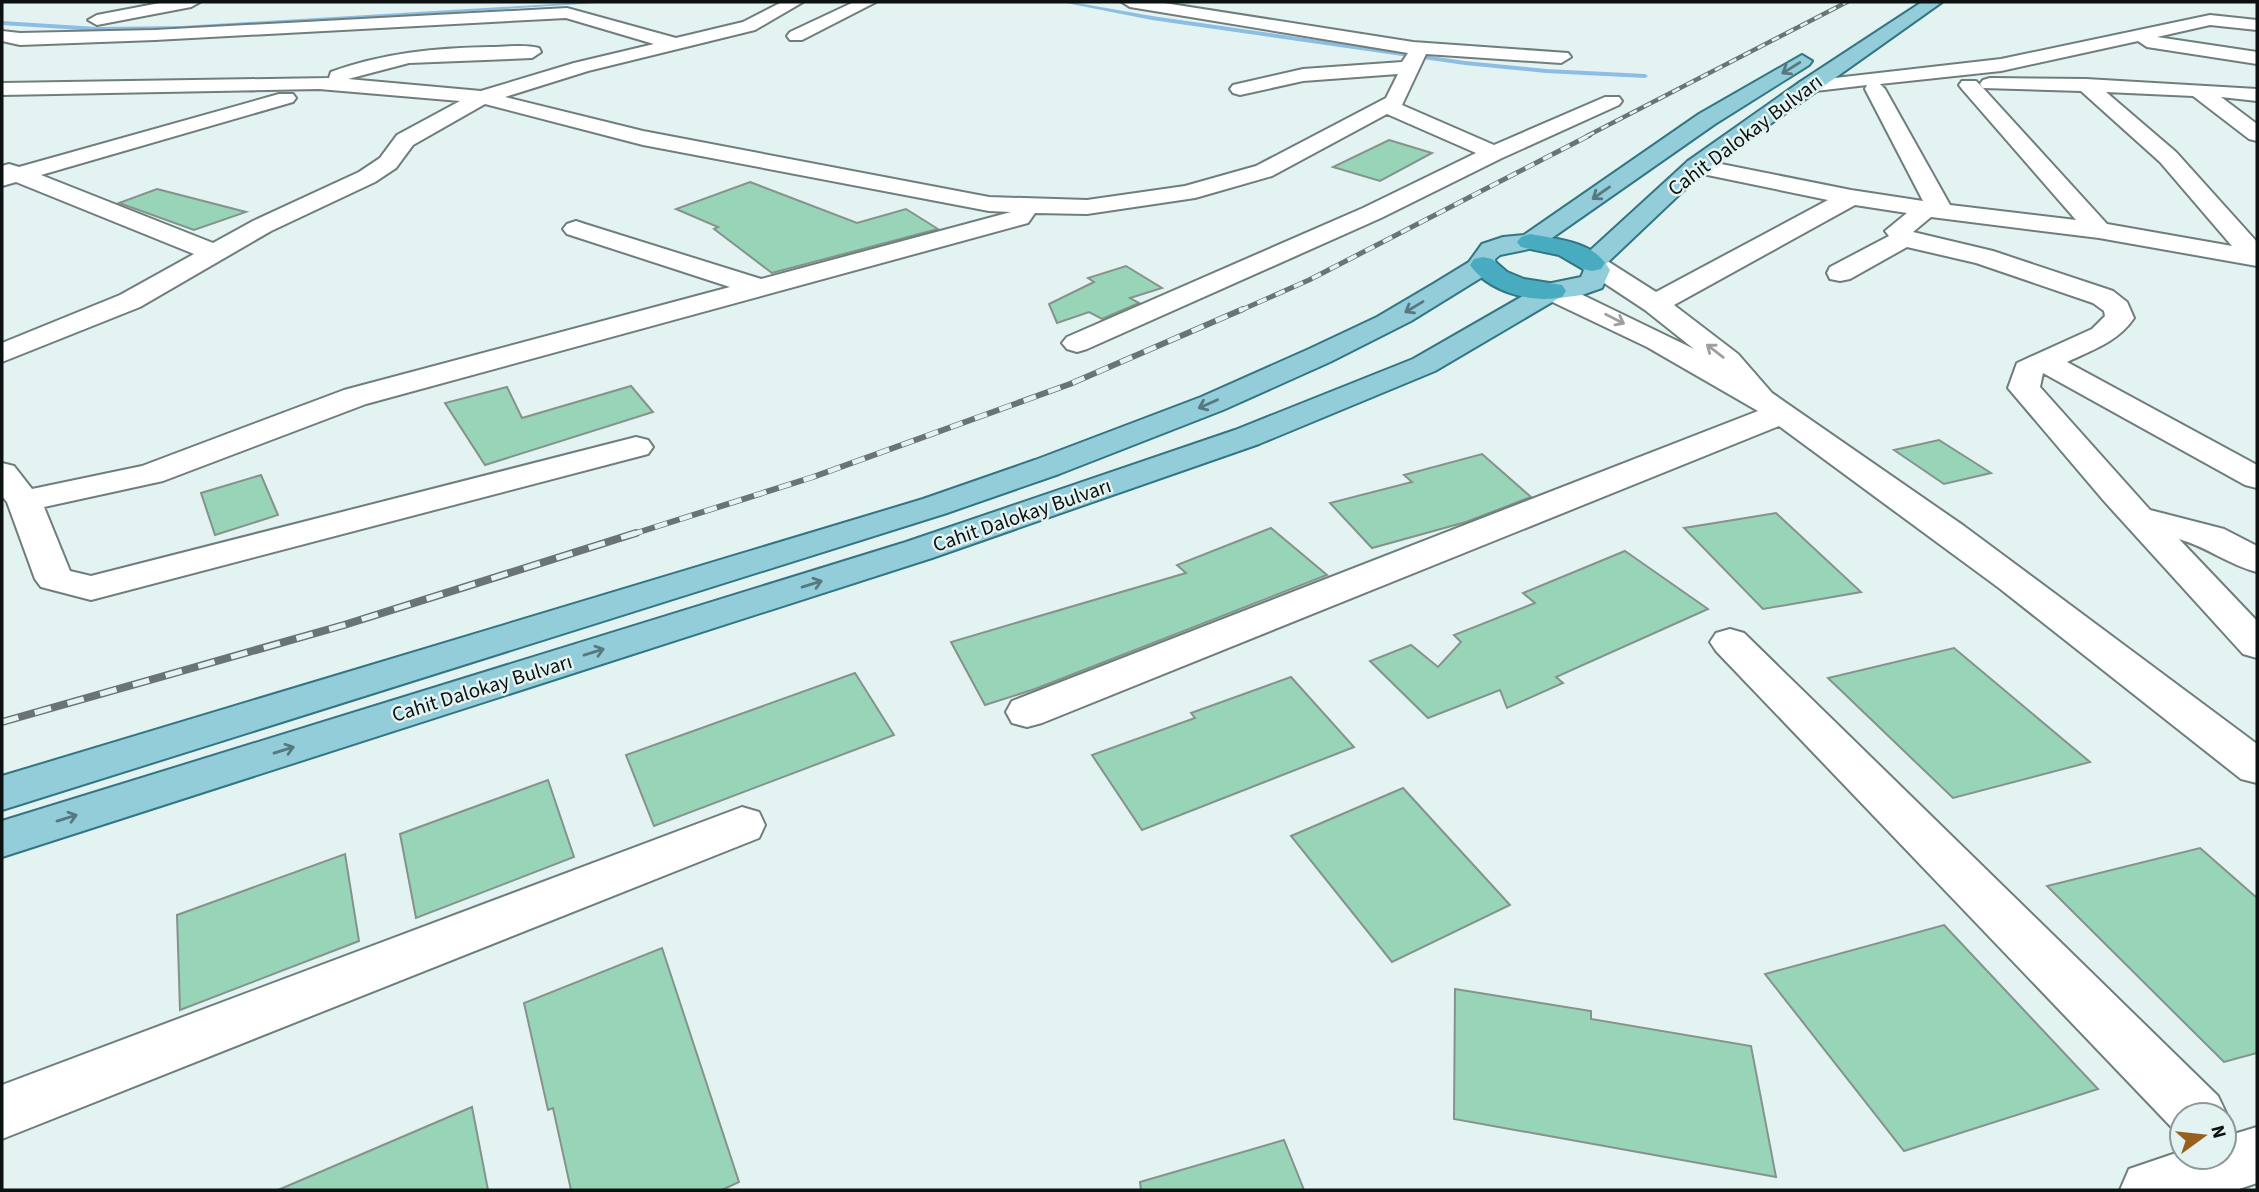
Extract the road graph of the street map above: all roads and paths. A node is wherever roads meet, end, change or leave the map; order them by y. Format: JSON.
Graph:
{"nodes":[{"id":1,"x":191,"y":2,"type":"edge"},
{"id":2,"x":576,"y":2,"type":"edge"},
{"id":3,"x":794,"y":2,"type":"edge"},
{"id":4,"x":867,"y":2,"type":"edge"},
{"id":5,"x":1130,"y":2,"type":"edge"},
{"id":6,"x":1202,"y":2,"type":"edge"},
{"id":7,"x":1888,"y":2,"type":"edge"},
{"id":8,"x":1933,"y":2,"type":"edge"},
{"id":9,"x":1178,"y":11,"type":"junction"},
{"id":10,"x":115,"y":16,"type":"junction"},
{"id":11,"x":2257,"y":25,"type":"edge"},
{"id":12,"x":2160,"y":31,"type":"junction"},
{"id":13,"x":796,"y":36,"type":"dead end"},
{"id":14,"x":2128,"y":38,"type":"junction"},
{"id":15,"x":10,"y":44,"type":"edge"},
{"id":16,"x":677,"y":45,"type":"junction"},
{"id":17,"x":2257,"y":49,"type":"edge"},
{"id":18,"x":532,"y":52,"type":"dead end"},
{"id":19,"x":1416,"y":57,"type":"junction"},
{"id":20,"x":1561,"y":57,"type":"dead end"},
{"id":21,"x":2257,"y":58,"type":"edge"},
{"id":22,"x":2001,"y":65,"type":"junction"},
{"id":23,"x":86,"y":67,"type":"dead end"},
{"id":24,"x":351,"y":70,"type":"junction"},
{"id":25,"x":319,"y":83,"type":"junction"},
{"id":26,"x":2257,"y":83,"type":"edge"},
{"id":27,"x":1969,"y":85,"type":"junction"},
{"id":28,"x":2086,"y":85,"type":"junction"},
{"id":29,"x":1807,"y":86,"type":"junction"},
{"id":30,"x":2,"y":89,"type":"edge"},
{"id":31,"x":1240,"y":89,"type":"dead end"},
{"id":32,"x":1875,"y":89,"type":"junction"},
{"id":33,"x":2198,"y":90,"type":"junction"},
{"id":34,"x":2257,"y":95,"type":"edge"},
{"id":35,"x":482,"y":97,"type":"junction"},
{"id":36,"x":1612,"y":101,"type":"dead end"},
{"id":37,"x":1387,"y":106,"type":"junction"},
{"id":38,"x":2257,"y":134,"type":"edge"},
{"id":39,"x":1494,"y":153,"type":"junction"},
{"id":40,"x":1696,"y":166,"type":"junction"},
{"id":41,"x":7,"y":174,"type":"edge"},
{"id":42,"x":1851,"y":197,"type":"junction"},
{"id":43,"x":1028,"y":205,"type":"junction"},
{"id":44,"x":1931,"y":210,"type":"junction"},
{"id":45,"x":576,"y":229,"type":"dead end"},
{"id":46,"x":2099,"y":230,"type":"junction"},
{"id":47,"x":1904,"y":238,"type":"junction"},
{"id":48,"x":1530,"y":242,"type":"junction"},
{"id":49,"x":215,"y":254,"type":"junction"},
{"id":50,"x":2257,"y":258,"type":"edge"},
{"id":51,"x":1592,"y":263,"type":"junction"},
{"id":52,"x":1483,"y":265,"type":"junction"},
{"id":53,"x":1840,"y":273,"type":"dead end"},
{"id":54,"x":757,"y":287,"type":"junction"},
{"id":55,"x":1552,"y":291,"type":"junction"},
{"id":56,"x":1655,"y":304,"type":"junction"},
{"id":57,"x":1077,"y":343,"type":"dead end"},
{"id":58,"x":2,"y":353,"type":"edge"},
{"id":59,"x":2045,"y":362,"type":"junction"},
{"id":60,"x":1771,"y":405,"type":"junction"},
{"id":61,"x":636,"y":447,"type":"dead end"},
{"id":62,"x":2,"y":472,"type":"edge"},
{"id":63,"x":2257,"y":478,"type":"edge"},
{"id":64,"x":24,"y":501,"type":"junction"},
{"id":65,"x":2137,"y":517,"type":"junction"},
{"id":66,"x":2257,"y":561,"type":"edge"},
{"id":67,"x":1730,"y":642,"type":"dead end"},
{"id":68,"x":2257,"y":645,"type":"edge"},
{"id":69,"x":1027,"y":712,"type":"dead end"},
{"id":70,"x":2256,"y":764,"type":"edge"},
{"id":71,"x":2,"y":793,"type":"edge"},
{"id":72,"x":742,"y":825,"type":"dead end"},
{"id":73,"x":2,"y":839,"type":"edge"},
{"id":74,"x":2184,"y":1101,"type":"edge"},
{"id":75,"x":2,"y":1112,"type":"edge"},
{"id":76,"x":2241,"y":1152,"type":"edge"},
{"id":77,"x":2150,"y":1190,"type":"edge"}],
"edges":[{"from":1,"to":10,"type":"street"},
{"from":2,"to":10,"type":"street"},
{"from":3,"to":16,"type":"street"},
{"from":4,"to":13,"type":"street"},
{"from":5,"to":9,"type":"street"},
{"from":6,"to":9,"type":"street"},
{"from":7,"to":48,"type":"main road","name":"Cahit Dalokay Bulvarı","one_way":true},
{"from":8,"to":29,"type":"main road","name":"Cahit Dalokay Bulvarı"},
{"from":9,"to":19,"type":"street"},
{"from":10,"to":15,"type":"street"},
{"from":11,"to":12,"type":"street"},
{"from":12,"to":14,"type":"street"},
{"from":12,"to":17,"type":"street"},
{"from":14,"to":21,"type":"street"},
{"from":14,"to":22,"type":"street"},
{"from":15,"to":16,"type":"street"},
{"from":16,"to":35,"type":"street"},
{"from":18,"to":24,"type":"street"},
{"from":19,"to":20,"type":"street"},
{"from":19,"to":31,"type":"street"},
{"from":19,"to":37,"type":"street"},
{"from":22,"to":26,"type":"street"},
{"from":22,"to":29,"type":"street"},
{"from":23,"to":24,"type":"street"},
{"from":24,"to":25,"type":"street"},
{"from":25,"to":30,"type":"street"},
{"from":25,"to":35,"type":"street"},
{"from":25,"to":41,"type":"street"},
{"from":27,"to":28,"type":"street"},
{"from":27,"to":32,"type":"street"},
{"from":27,"to":46,"type":"street"},
{"from":28,"to":33,"type":"street"},
{"from":28,"to":50,"type":"street"},
{"from":29,"to":32,"type":"street"},
{"from":29,"to":40,"type":"main road","name":"Cahit Dalokay Bulvarı"},
{"from":32,"to":44,"type":"street"},
{"from":33,"to":34,"type":"street"},
{"from":33,"to":38,"type":"street"},
{"from":35,"to":43,"type":"street"},
{"from":35,"to":49,"type":"street"},
{"from":36,"to":39,"type":"street"},
{"from":37,"to":39,"type":"street"},
{"from":37,"to":43,"type":"street"},
{"from":39,"to":57,"type":"street"},
{"from":40,"to":42,"type":"street"},
{"from":40,"to":51,"type":"main road","name":"Cahit Dalokay Bulvarı"},
{"from":41,"to":49,"type":"street"},
{"from":42,"to":44,"type":"street"},
{"from":42,"to":56,"type":"street"},
{"from":43,"to":54,"type":"street"},
{"from":44,"to":46,"type":"street"},
{"from":44,"to":47,"type":"street"},
{"from":45,"to":54,"type":"street"},
{"from":46,"to":50,"type":"street"},
{"from":47,"to":53,"type":"street"},
{"from":47,"to":59,"type":"street"},
{"from":48,"to":51,"type":"highway"},
{"from":48,"to":52,"type":"main road","name":"Cahit Dalokay Bulvarı"},
{"from":49,"to":58,"type":"street"},
{"from":51,"to":55,"type":"main road","name":"Cahit Dalokay Bulvarı"},
{"from":51,"to":56,"type":"street"},
{"from":52,"to":55,"type":"highway"},
{"from":52,"to":71,"type":"main road","name":"Cahit Dalokay Bulvarı","one_way":true},
{"from":54,"to":64,"type":"street"},
{"from":55,"to":60,"type":"street","one_way":true},
{"from":73,"to":55,"type":"main road","name":"Cahit Dalokay Bulvarı","one_way":true},
{"from":60,"to":56,"type":"street","one_way":true},
{"from":59,"to":63,"type":"street"},
{"from":59,"to":65,"type":"street"},
{"from":60,"to":69,"type":"street"},
{"from":60,"to":70,"type":"street"},
{"from":61,"to":64,"type":"street"},
{"from":62,"to":64,"type":"street"},
{"from":65,"to":66,"type":"street"},
{"from":65,"to":68,"type":"street"},
{"from":67,"to":74,"type":"street"},
{"from":72,"to":75,"type":"street"},
{"from":76,"to":77,"type":"street"}]}
